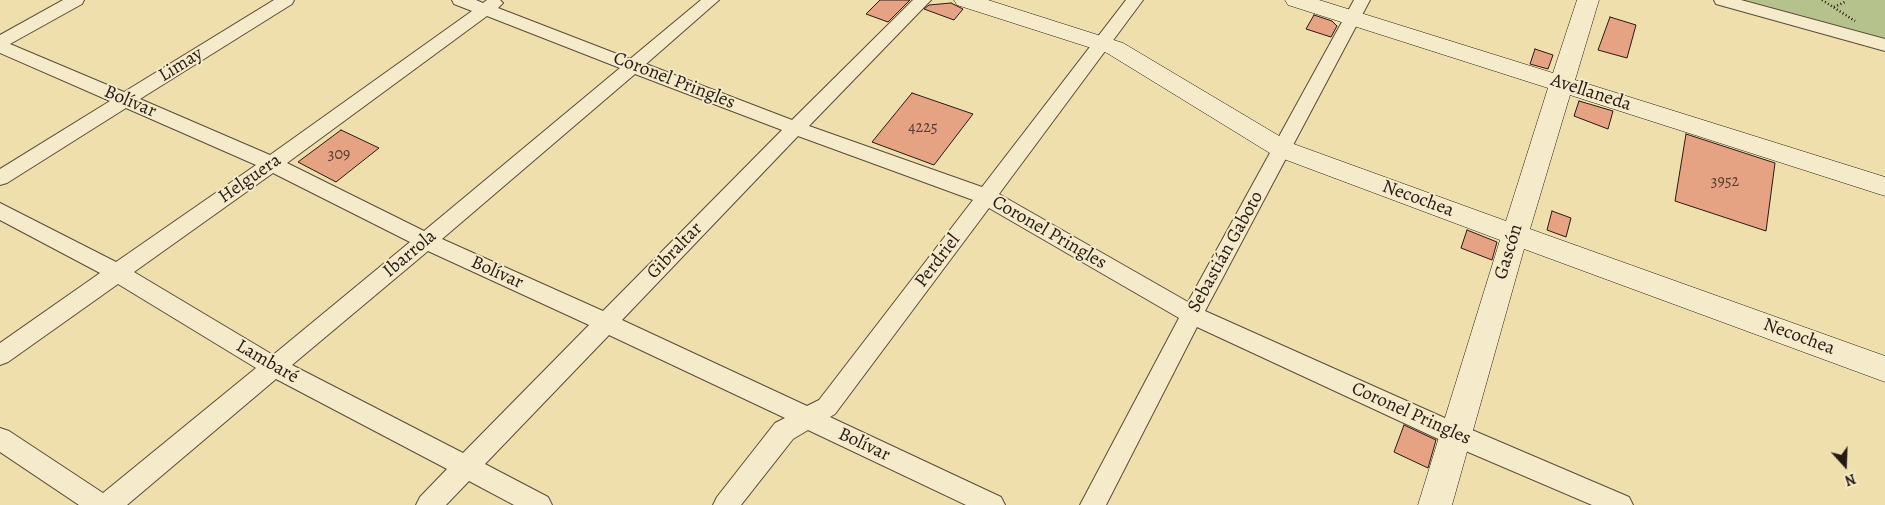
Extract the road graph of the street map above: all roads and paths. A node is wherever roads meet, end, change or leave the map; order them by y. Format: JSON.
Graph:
{"nodes":[{"id":1,"x":76,"y":0,"type":"edge"},
{"id":2,"x":286,"y":0,"type":"edge"},
{"id":3,"x":460,"y":0,"type":"edge"},
{"id":4,"x":711,"y":0,"type":"edge"},
{"id":5,"x":924,"y":0,"type":"edge"},
{"id":6,"x":965,"y":0,"type":"edge"},
{"id":7,"x":1135,"y":0,"type":"edge"},
{"id":8,"x":1296,"y":0,"type":"edge"},
{"id":9,"x":1588,"y":0,"type":"edge"},
{"id":10,"x":1722,"y":0,"type":"edge"},
{"id":11,"x":1846,"y":2,"type":"dead end"},
{"id":12,"x":492,"y":5,"type":"edge"},
{"id":13,"x":1833,"y":7,"type":"dead end"},
{"id":14,"x":1357,"y":9,"type":"edge"},
{"id":15,"x":0,"y":42,"type":"edge"},
{"id":16,"x":1103,"y":43,"type":"junction"},
{"id":17,"x":1885,"y":45,"type":"edge"},
{"id":18,"x":0,"y":46,"type":"edge"},
{"id":19,"x":634,"y":65,"type":"junction"},
{"id":20,"x":1562,"y":83,"type":"junction"},
{"id":21,"x":126,"y":99,"type":"junction"},
{"id":22,"x":795,"y":128,"type":"junction"},
{"id":23,"x":1282,"y":149,"type":"junction"},
{"id":24,"x":272,"y":164,"type":"junction"},
{"id":25,"x":0,"y":178,"type":"edge"},
{"id":26,"x":1885,"y":187,"type":"edge"},
{"id":27,"x":986,"y":197,"type":"junction"},
{"id":28,"x":0,"y":210,"type":"edge"},
{"id":29,"x":1515,"y":233,"type":"junction"},
{"id":30,"x":426,"y":241,"type":"junction"},
{"id":31,"x":118,"y":273,"type":"junction"},
{"id":32,"x":1192,"y":315,"type":"junction"},
{"id":33,"x":606,"y":323,"type":"junction"},
{"id":34,"x":0,"y":355,"type":"edge"},
{"id":35,"x":274,"y":367,"type":"junction"},
{"id":36,"x":1885,"y":369,"type":"edge"},
{"id":37,"x":806,"y":418,"type":"junction"},
{"id":38,"x":1456,"y":435,"type":"junction"},
{"id":39,"x":0,"y":439,"type":"edge"},
{"id":40,"x":465,"y":466,"type":"junction"},
{"id":41,"x":980,"y":503,"type":"edge"},
{"id":42,"x":100,"y":505,"type":"edge"},
{"id":43,"x":108,"y":505,"type":"edge"},
{"id":44,"x":429,"y":505,"type":"edge"},
{"id":45,"x":539,"y":505,"type":"edge"},
{"id":46,"x":726,"y":505,"type":"edge"},
{"id":47,"x":1093,"y":505,"type":"edge"},
{"id":48,"x":1435,"y":505,"type":"edge"},
{"id":49,"x":1620,"y":505,"type":"edge"}],
"edges":[{"from":1,"to":15,"type":"street"},
{"from":2,"to":21,"type":"street","name":"Limay"},
{"from":3,"to":12,"type":"street","name":"Coronel Pringles"},
{"from":4,"to":19,"type":"street","name":"Ibarrola"},
{"from":5,"to":22,"type":"street","name":"Gibraltar"},
{"from":6,"to":16,"type":"street","name":"Necochea"},
{"from":7,"to":16,"type":"street","name":"Perdriel"},
{"from":8,"to":14,"type":"street","name":"Avellaneda"},
{"from":9,"to":20,"type":"street","name":"Gascón"},
{"from":10,"to":17,"type":"street"},
{"from":11,"to":13,"type":"path"},
{"from":12,"to":19,"type":"street","name":"Coronel Pringles"},
{"from":12,"to":24,"type":"street","name":"Helguera"},
{"from":14,"to":20,"type":"street","name":"Avellaneda"},
{"from":14,"to":23,"type":"street","name":"Sebastián Gaboto"},
{"from":16,"to":23,"type":"street","name":"Necochea"},
{"from":16,"to":27,"type":"street","name":"Perdriel"},
{"from":18,"to":21,"type":"street","name":"Bolívar"},
{"from":19,"to":22,"type":"street","name":"Coronel Pringles"},
{"from":19,"to":30,"type":"street","name":"Ibarrola"},
{"from":20,"to":26,"type":"street","name":"Avellaneda"},
{"from":20,"to":29,"type":"street","name":"Gascón"},
{"from":21,"to":24,"type":"street","name":"Bolívar"},
{"from":21,"to":25,"type":"street","name":"Limay"},
{"from":22,"to":27,"type":"street","name":"Coronel Pringles"},
{"from":22,"to":33,"type":"street","name":"Gibraltar"},
{"from":23,"to":29,"type":"street","name":"Necochea"},
{"from":23,"to":32,"type":"street","name":"Sebastián Gaboto"},
{"from":24,"to":30,"type":"street","name":"Bolívar"},
{"from":24,"to":31,"type":"street","name":"Helguera"},
{"from":27,"to":32,"type":"street","name":"Coronel Pringles"},
{"from":27,"to":37,"type":"street","name":"Perdriel"},
{"from":28,"to":31,"type":"street","name":"Lambaré"},
{"from":29,"to":36,"type":"street","name":"Necochea"},
{"from":29,"to":38,"type":"street","name":"Gascón"},
{"from":30,"to":33,"type":"street","name":"Bolívar"},
{"from":30,"to":35,"type":"street","name":"Ibarrola"},
{"from":31,"to":34,"type":"street","name":"Helguera"},
{"from":31,"to":35,"type":"street","name":"Lambaré"},
{"from":32,"to":38,"type":"street","name":"Coronel Pringles"},
{"from":32,"to":47,"type":"street","name":"Sebastián Gaboto"},
{"from":33,"to":37,"type":"street","name":"Bolívar"},
{"from":33,"to":40,"type":"street","name":"Gibraltar"},
{"from":35,"to":40,"type":"street","name":"Lambaré"},
{"from":35,"to":43,"type":"street","name":"Ibarrola"},
{"from":37,"to":41,"type":"street","name":"Bolívar"},
{"from":37,"to":46,"type":"street","name":"Perdriel"},
{"from":38,"to":48,"type":"street","name":"Gascón"},
{"from":38,"to":49,"type":"street","name":"Coronel Pringles"},
{"from":39,"to":42,"type":"street"},
{"from":40,"to":44,"type":"street","name":"Gibraltar"},
{"from":40,"to":45,"type":"street","name":"Lambaré"}]}
